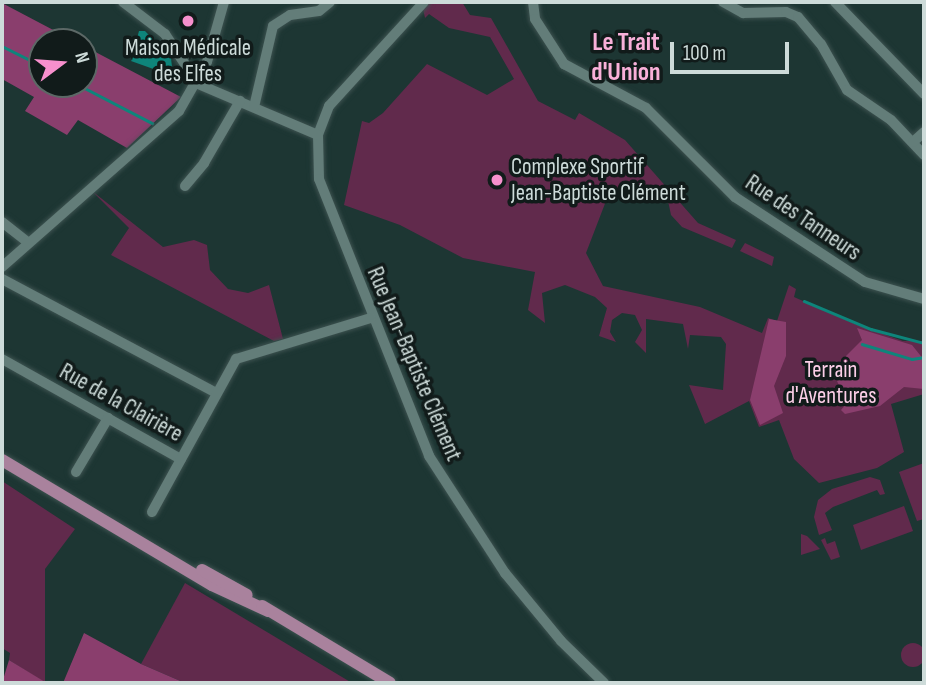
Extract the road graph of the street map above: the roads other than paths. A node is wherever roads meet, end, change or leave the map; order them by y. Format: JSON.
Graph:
{"nodes":[{"id":1,"x":123,"y":2,"type":"edge"},
{"id":2,"x":223,"y":2,"type":"edge"},
{"id":3,"x":330,"y":2,"type":"edge"},
{"id":4,"x":424,"y":2,"type":"edge"},
{"id":5,"x":533,"y":2,"type":"edge"},
{"id":6,"x":723,"y":2,"type":"edge"},
{"id":7,"x":835,"y":2,"type":"edge"},
{"id":8,"x":198,"y":84,"type":"junction"},
{"id":9,"x":924,"y":94,"type":"edge"},
{"id":10,"x":240,"y":101,"type":"junction"},
{"id":11,"x":254,"y":107,"type":"junction"},
{"id":12,"x":924,"y":131,"type":"edge"},
{"id":13,"x":318,"y":135,"type":"junction"},
{"id":14,"x":912,"y":142,"type":"junction"},
{"id":15,"x":924,"y":155,"type":"edge"},
{"id":16,"x":185,"y":186,"type":"dead end"},
{"id":17,"x":2,"y":222,"type":"edge"},
{"id":18,"x":28,"y":242,"type":"junction"},
{"id":19,"x":2,"y":267,"type":"edge"},
{"id":20,"x":2,"y":279,"type":"edge"},
{"id":21,"x":924,"y":299,"type":"edge"},
{"id":22,"x":371,"y":318,"type":"junction"},
{"id":23,"x":2,"y":359,"type":"edge"},
{"id":24,"x":216,"y":393,"type":"junction"},
{"id":25,"x":108,"y":418,"type":"junction"},
{"id":26,"x":181,"y":458,"type":"junction"},
{"id":27,"x":2,"y":460,"type":"edge"},
{"id":28,"x":76,"y":472,"type":"dead end"},
{"id":29,"x":152,"y":512,"type":"dead end"},
{"id":30,"x":384,"y":679,"type":"edge"},
{"id":31,"x":396,"y":683,"type":"edge"},
{"id":32,"x":604,"y":683,"type":"edge"}],
"edges":[{"from":1,"to":8,"type":"street"},
{"from":2,"to":8,"type":"street"},
{"from":3,"to":11,"type":"street"},
{"from":4,"to":13,"type":"street"},
{"from":5,"to":21,"type":"street","name":"Rue des Tanneurs"},
{"from":6,"to":14,"type":"street"},
{"from":7,"to":9,"type":"street"},
{"from":8,"to":10,"type":"street"},
{"from":8,"to":18,"type":"street"},
{"from":10,"to":11,"type":"street"},
{"from":10,"to":16,"type":"street"},
{"from":11,"to":13,"type":"street"},
{"from":12,"to":14,"type":"street"},
{"from":13,"to":22,"type":"street","name":"Rue Jean-Baptiste Clément"},
{"from":14,"to":15,"type":"street"},
{"from":17,"to":18,"type":"street"},
{"from":18,"to":19,"type":"street"},
{"from":20,"to":24,"type":"street"},
{"from":22,"to":24,"type":"street","name":"Rue de la Clairière"},
{"from":22,"to":32,"type":"street","name":"Rue Jean-Baptiste Clément"},
{"from":23,"to":25,"type":"street","name":"Rue de la Clairière"},
{"from":24,"to":26,"type":"street","name":"Rue de la Clairière"},
{"from":25,"to":26,"type":"street","name":"Rue de la Clairière"},
{"from":25,"to":28,"type":"street"},
{"from":26,"to":29,"type":"street"},
{"from":27,"to":30,"type":"main road"},
{"from":30,"to":31,"type":"main road"}]}
